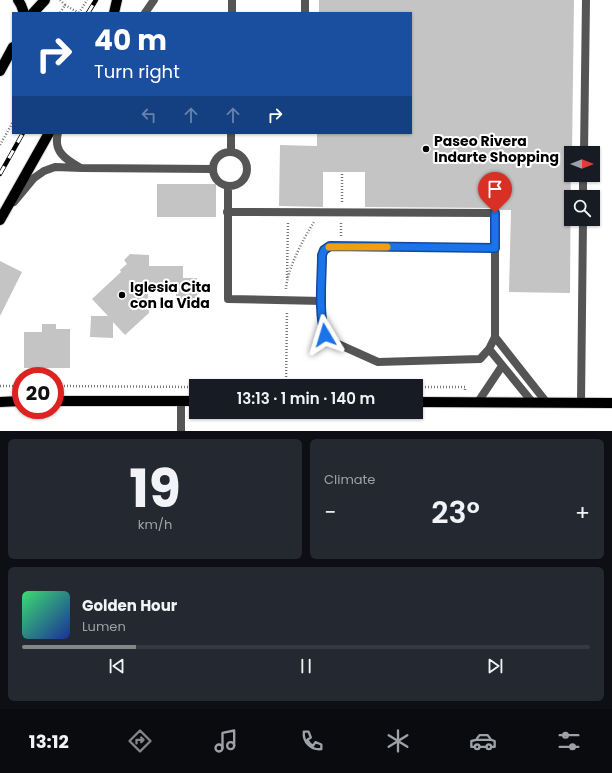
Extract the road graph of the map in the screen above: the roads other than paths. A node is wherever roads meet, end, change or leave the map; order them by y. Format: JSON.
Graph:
{"nodes":[{"id":1,"x":18,"y":0,"type":"edge"},
{"id":2,"x":45,"y":0,"type":"edge"},
{"id":3,"x":112,"y":0,"type":"edge"},
{"id":4,"x":116,"y":0,"type":"edge"},
{"id":5,"x":123,"y":0,"type":"edge"},
{"id":6,"x":154,"y":0,"type":"edge"},
{"id":7,"x":232,"y":0,"type":"edge"},
{"id":8,"x":305,"y":0,"type":"edge"},
{"id":9,"x":586,"y":0,"type":"edge"},
{"id":10,"x":24,"y":12,"type":"edge"},
{"id":11,"x":34,"y":12,"type":"edge"},
{"id":12,"x":114,"y":12,"type":"edge"},
{"id":13,"x":114,"y":12,"type":"edge"},
{"id":14,"x":115,"y":12,"type":"edge"},
{"id":15,"x":146,"y":12,"type":"edge"},
{"id":16,"x":232,"y":12,"type":"edge"},
{"id":17,"x":305,"y":12,"type":"edge"},
{"id":18,"x":12,"y":49,"type":"edge"},
{"id":19,"x":0,"y":71,"type":"edge"},
{"id":20,"x":48,"y":134,"type":"edge"},
{"id":21,"x":58,"y":134,"type":"edge"},
{"id":22,"x":231,"y":134,"type":"edge"},
{"id":23,"x":584,"y":146,"type":"edge"},
{"id":24,"x":231,"y":152,"type":"junction"},
{"id":25,"x":82,"y":168,"type":"junction"},
{"id":26,"x":213,"y":169,"type":"junction"},
{"id":27,"x":228,"y":186,"type":"junction"},
{"id":28,"x":227,"y":212,"type":"junction"},
{"id":29,"x":2,"y":216,"type":"edge"},
{"id":30,"x":583,"y":226,"type":"edge"},
{"id":31,"x":495,"y":248,"type":"junction"},
{"id":32,"x":322,"y":301,"type":"junction"},
{"id":33,"x":495,"y":337,"type":"junction"},
{"id":34,"x":489,"y":349,"type":"junction"},
{"id":35,"x":502,"y":366,"type":"junction"},
{"id":36,"x":12,"y":401,"type":"edge"},
{"id":37,"x":64,"y":401,"type":"edge"},
{"id":38,"x":181,"y":401,"type":"junction"},
{"id":39,"x":189,"y":401,"type":"edge"},
{"id":40,"x":0,"y":402,"type":"edge"},
{"id":41,"x":423,"y":402,"type":"edge"},
{"id":42,"x":478,"y":402,"type":"junction"},
{"id":43,"x":533,"y":403,"type":"junction"},
{"id":44,"x":547,"y":403,"type":"junction"},
{"id":45,"x":581,"y":403,"type":"junction"},
{"id":46,"x":612,"y":403,"type":"edge"},
{"id":47,"x":181,"y":431,"type":"edge"}],
"edges":[{"from":1,"to":10,"type":"main road"},
{"from":2,"to":11,"type":"main road"},
{"from":3,"to":12,"type":"main road"},
{"from":4,"to":13,"type":"main road"},
{"from":5,"to":14,"type":"street"},
{"from":6,"to":15,"type":"street"},
{"from":7,"to":16,"type":"street"},
{"from":8,"to":17,"type":"street"},
{"from":9,"to":23,"type":"street"},
{"from":18,"to":19,"type":"main road"},
{"from":20,"to":29,"type":"main road"},
{"from":21,"to":25,"type":"street"},
{"from":22,"to":24,"type":"street"},
{"from":24,"to":26,"type":"street"},
{"from":24,"to":27,"type":"street"},
{"from":25,"to":26,"type":"street"},
{"from":25,"to":29,"type":"street"},
{"from":26,"to":27,"type":"street"},
{"from":27,"to":28,"type":"street"},
{"from":28,"to":31,"type":"street"},
{"from":28,"to":32,"type":"street"},
{"from":30,"to":45,"type":"street"},
{"from":31,"to":32,"type":"street"},
{"from":31,"to":33,"type":"street"},
{"from":32,"to":34,"type":"street"},
{"from":33,"to":34,"type":"street"},
{"from":33,"to":44,"type":"street"},
{"from":34,"to":35,"type":"street"},
{"from":35,"to":42,"type":"street"},
{"from":35,"to":43,"type":"street"},
{"from":36,"to":40,"type":"main road"},
{"from":37,"to":38,"type":"main road"},
{"from":38,"to":39,"type":"main road"},
{"from":38,"to":47,"type":"street"},
{"from":41,"to":42,"type":"main road"},
{"from":42,"to":43,"type":"main road"},
{"from":43,"to":44,"type":"main road"},
{"from":44,"to":45,"type":"main road"},
{"from":45,"to":46,"type":"main road"}]}
